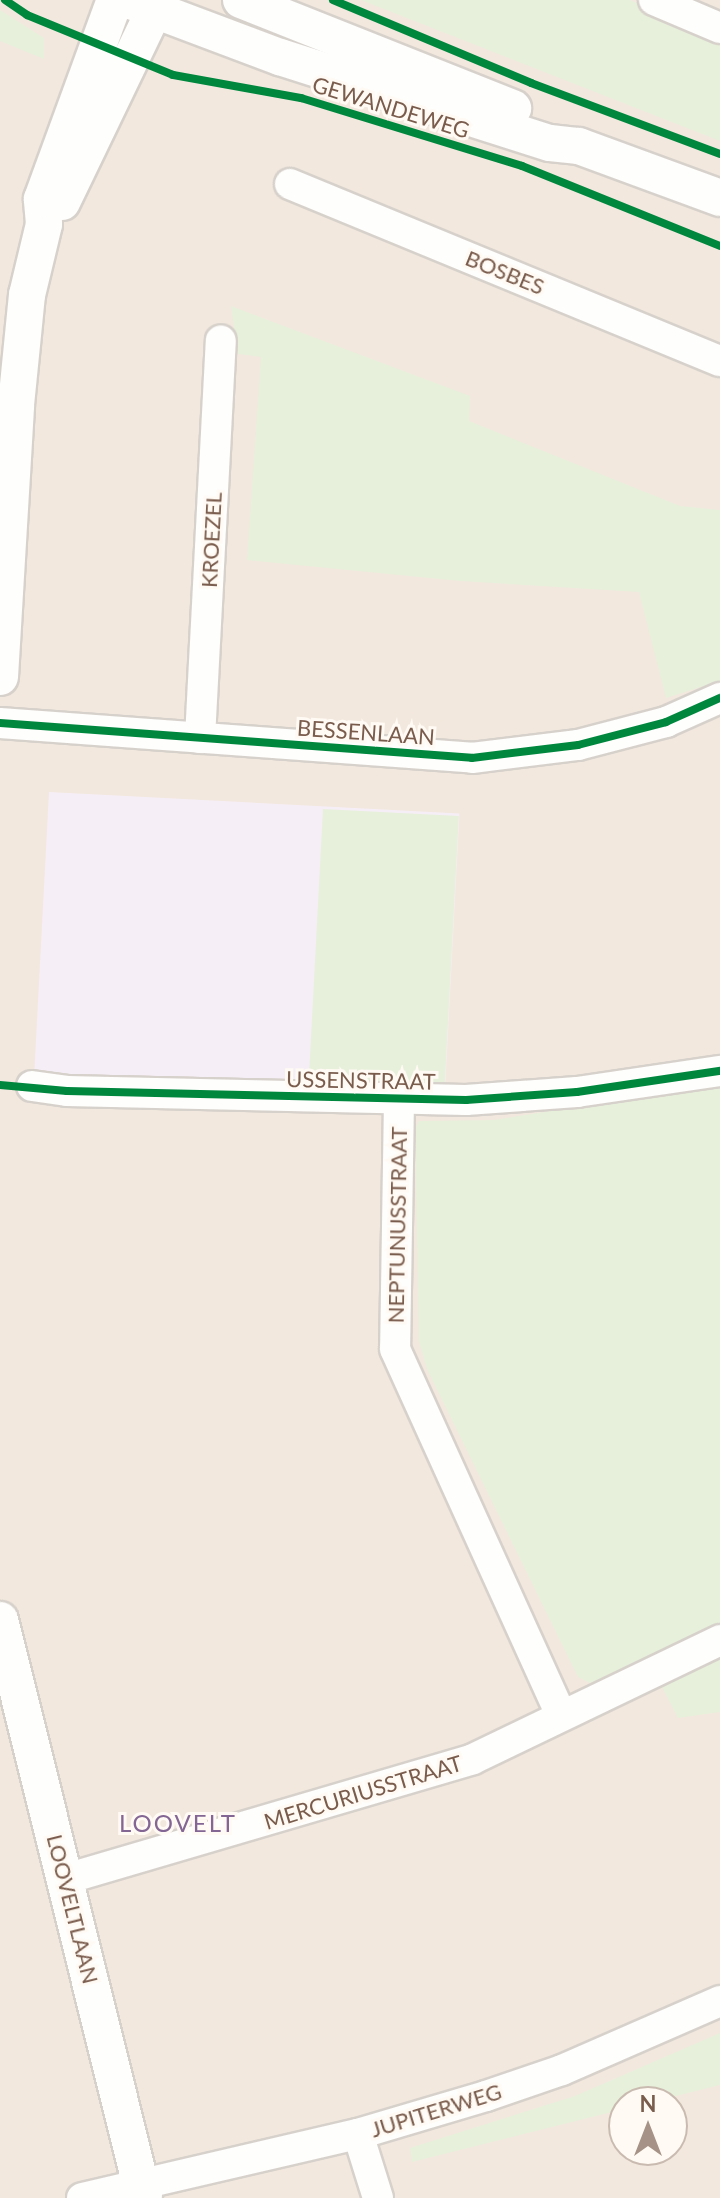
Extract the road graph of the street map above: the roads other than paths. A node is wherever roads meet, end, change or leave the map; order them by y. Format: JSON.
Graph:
{"nodes":[{"id":1,"x":115,"y":0,"type":"edge"},
{"id":2,"x":241,"y":0,"type":"edge"},
{"id":3,"x":654,"y":0,"type":"edge"},
{"id":4,"x":145,"y":4,"type":"edge"},
{"id":5,"x":720,"y":28,"type":"edge"},
{"id":6,"x":579,"y":146,"type":"junction"},
{"id":7,"x":290,"y":184,"type":"dead end"},
{"id":8,"x":720,"y":198,"type":"edge"},
{"id":9,"x":44,"y":224,"type":"junction"},
{"id":10,"x":221,"y":341,"type":"dead end"},
{"id":11,"x":720,"y":361,"type":"edge"},
{"id":12,"x":8,"y":404,"type":"edge"},
{"id":13,"x":0,"y":677,"type":"edge"},
{"id":14,"x":720,"y":698,"type":"edge"},
{"id":15,"x":0,"y":723,"type":"edge"},
{"id":16,"x":200,"y":738,"type":"junction"},
{"id":17,"x":720,"y":1071,"type":"edge"},
{"id":18,"x":32,"y":1086,"type":"dead end"},
{"id":19,"x":399,"y":1100,"type":"junction"},
{"id":20,"x":0,"y":1620,"type":"edge"},
{"id":21,"x":720,"y":1640,"type":"edge"},
{"id":22,"x":561,"y":1715,"type":"junction"},
{"id":23,"x":66,"y":1879,"type":"junction"},
{"id":24,"x":720,"y":2001,"type":"edge"},
{"id":25,"x":358,"y":2134,"type":"junction"},
{"id":26,"x":142,"y":2191,"type":"edge"},
{"id":27,"x":82,"y":2198,"type":"edge"},
{"id":28,"x":378,"y":2198,"type":"edge"}],
"edges":[{"from":1,"to":9,"type":"street"},
{"from":2,"to":6,"type":"street","name":"GEWANDEWEG"},
{"from":3,"to":5,"type":"street"},
{"from":4,"to":6,"type":"street","name":"GEWANDEWEG"},
{"from":4,"to":9,"type":"street"},
{"from":6,"to":8,"type":"street","name":"GEWANDEWEG"},
{"from":7,"to":11,"type":"street","name":"BOSBES"},
{"from":9,"to":12,"type":"street"},
{"from":10,"to":16,"type":"street","name":"KROEZEL"},
{"from":12,"to":13,"type":"street"},
{"from":14,"to":16,"type":"street","name":"BESSENLAAN"},
{"from":15,"to":16,"type":"street","name":"BESSENLAAN"},
{"from":17,"to":19,"type":"street","name":"USSENSTRAAT"},
{"from":18,"to":19,"type":"street","name":"USSENSTRAAT"},
{"from":19,"to":22,"type":"street","name":"NEPTUNUSSTRAAT"},
{"from":20,"to":23,"type":"street","name":"LOOVELTLAAN"},
{"from":21,"to":22,"type":"street","name":"MERCURIUSSTRAAT"},
{"from":22,"to":23,"type":"street","name":"MERCURIUSSTRAAT"},
{"from":23,"to":26,"type":"street","name":"LOOVELTLAAN"},
{"from":24,"to":25,"type":"street","name":"JUPITERWEG"},
{"from":25,"to":26,"type":"street","name":"JUPITERWEG"},
{"from":25,"to":28,"type":"street"},
{"from":26,"to":27,"type":"street","name":"JUPITERWEG"}]}
